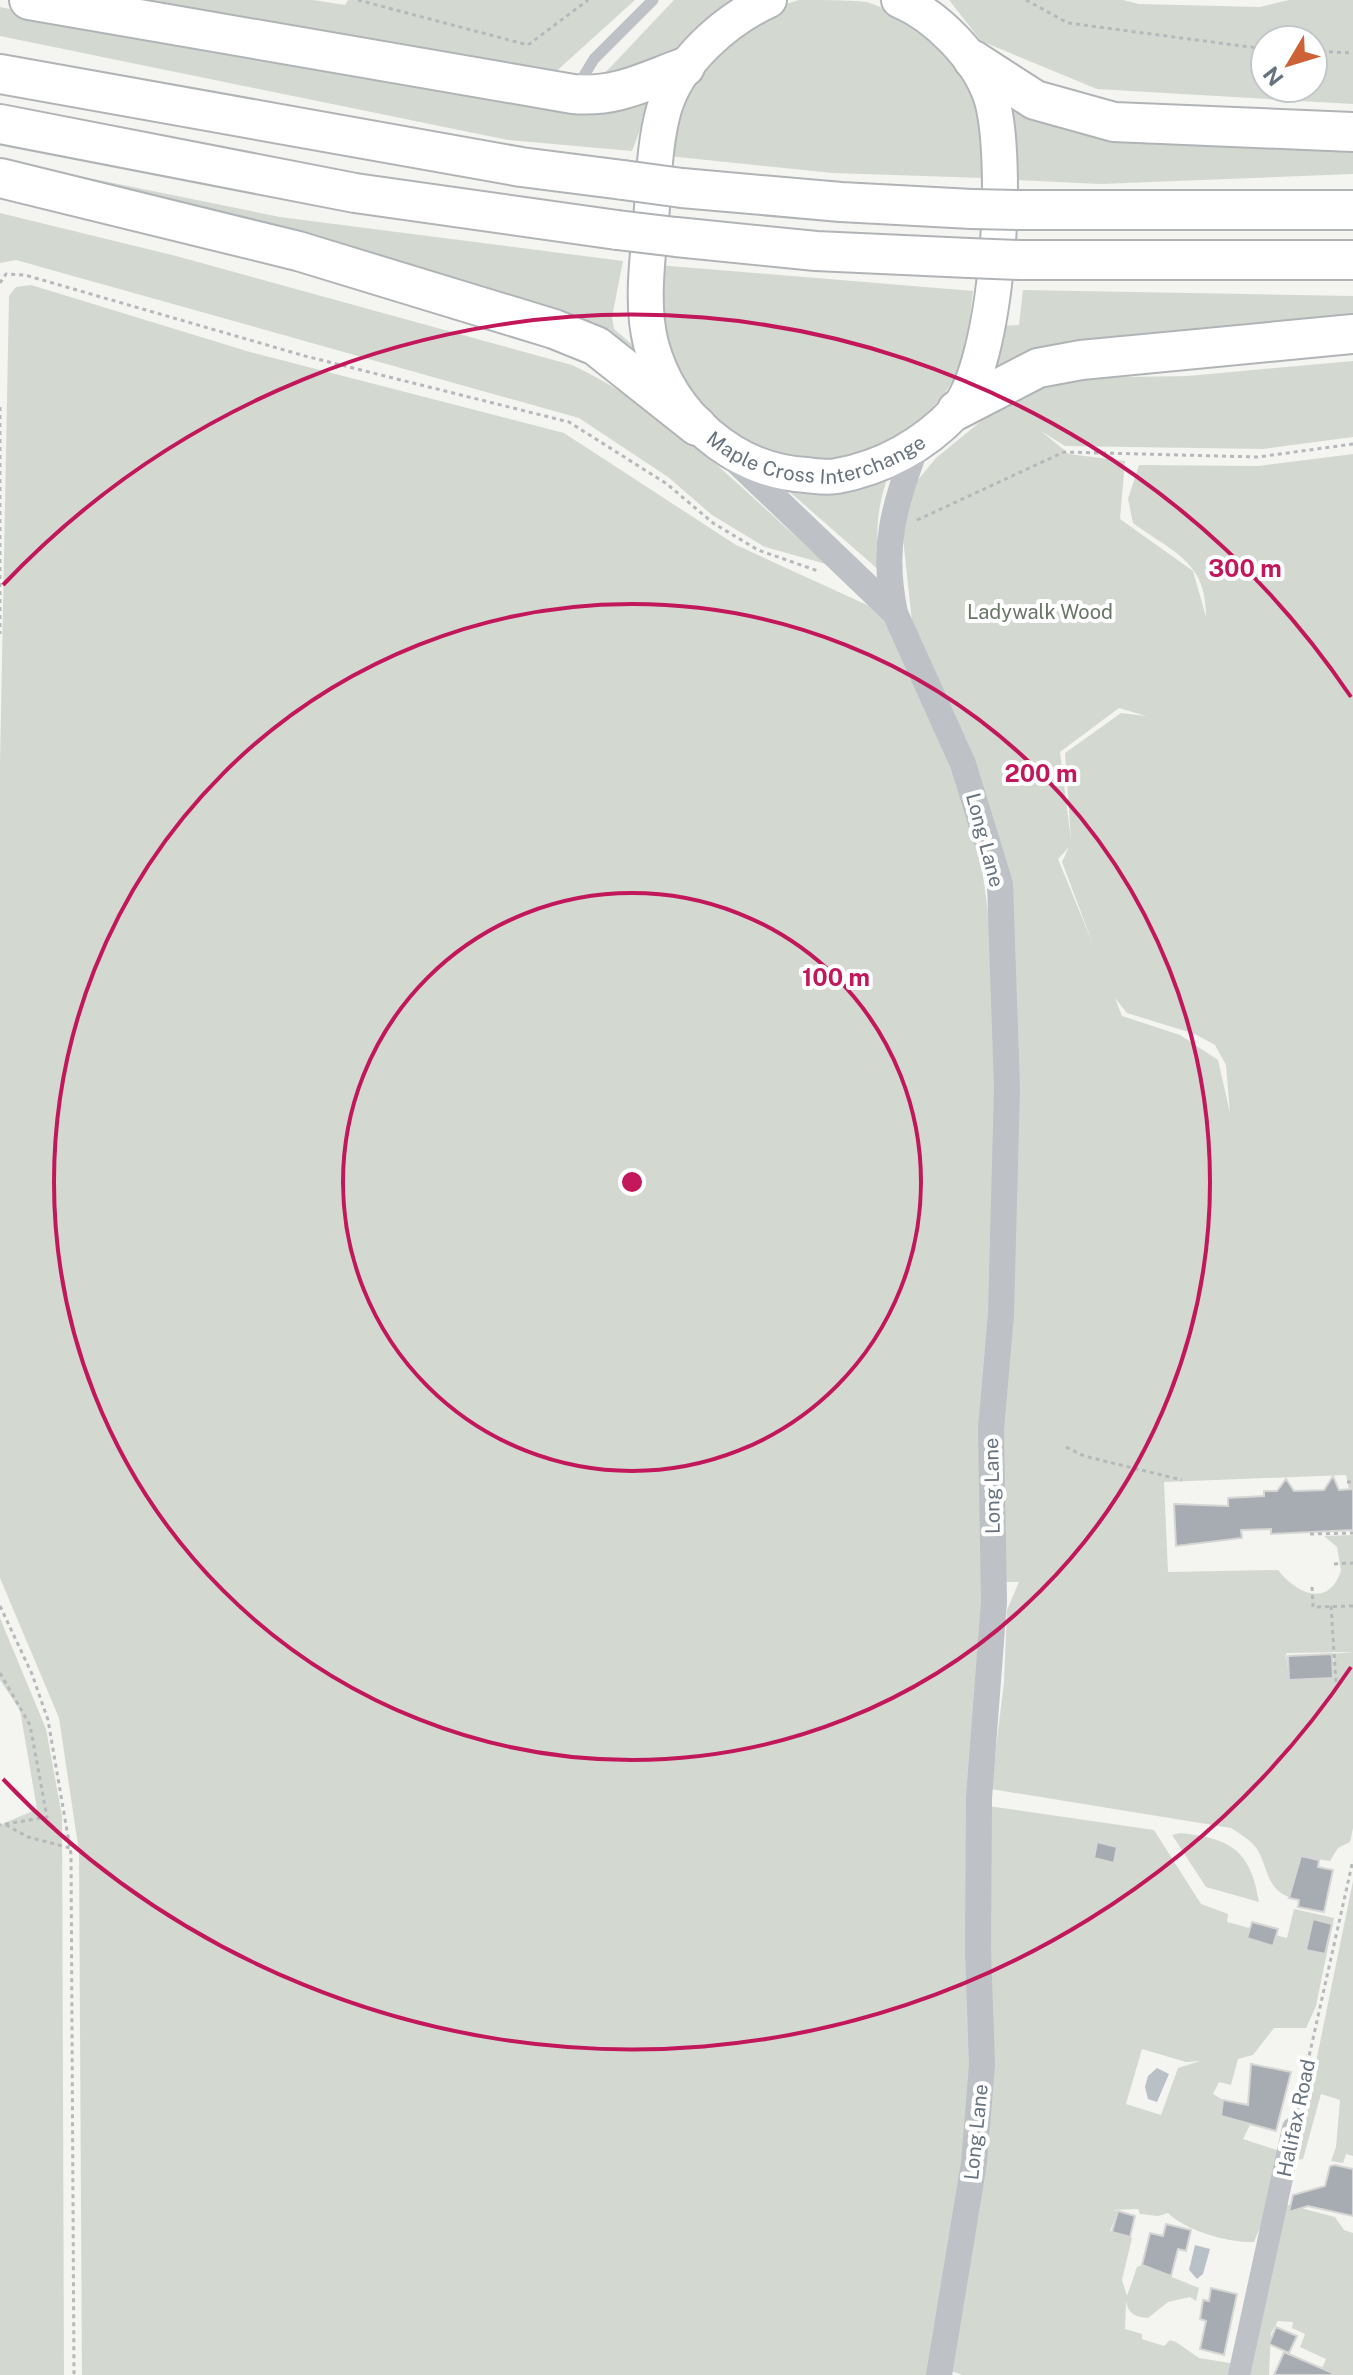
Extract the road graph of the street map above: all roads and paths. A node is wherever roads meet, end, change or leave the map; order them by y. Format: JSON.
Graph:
{"nodes":[{"id":1,"x":29,"y":0,"type":"edge"},
{"id":2,"x":358,"y":0,"type":"edge"},
{"id":3,"x":588,"y":0,"type":"edge"},
{"id":4,"x":653,"y":0,"type":"edge"},
{"id":5,"x":769,"y":0,"type":"edge"},
{"id":6,"x":899,"y":0,"type":"edge"},
{"id":7,"x":1026,"y":0,"type":"edge"},
{"id":8,"x":744,"y":8,"type":"edge"},
{"id":9,"x":929,"y":13,"type":"edge"},
{"id":10,"x":1249,"y":47,"type":"edge"},
{"id":11,"x":1329,"y":52,"type":"edge"},
{"id":12,"x":1353,"y":53,"type":"edge"},
{"id":13,"x":973,"y":60,"type":"junction"},
{"id":14,"x":685,"y":67,"type":"junction"},
{"id":15,"x":0,"y":74,"type":"edge"},
{"id":16,"x":573,"y":94,"type":"junction"},
{"id":17,"x":0,"y":124,"type":"edge"},
{"id":18,"x":1353,"y":132,"type":"edge"},
{"id":19,"x":0,"y":178,"type":"edge"},
{"id":20,"x":1353,"y":210,"type":"edge"},
{"id":21,"x":1353,"y":260,"type":"edge"},
{"id":22,"x":0,"y":270,"type":"edge"},
{"id":23,"x":6,"y":274,"type":"junction"},
{"id":24,"x":0,"y":283,"type":"edge"},
{"id":25,"x":1353,"y":334,"type":"edge"},
{"id":26,"x":0,"y":407,"type":"edge"},
{"id":27,"x":957,"y":410,"type":"junction"},
{"id":28,"x":711,"y":437,"type":"junction"},
{"id":29,"x":917,"y":444,"type":"junction"},
{"id":30,"x":1353,"y":444,"type":"edge"},
{"id":31,"x":888,"y":533,"type":"junction"},
{"id":32,"x":845,"y":563,"type":"junction"},
{"id":33,"x":895,"y":613,"type":"junction"},
{"id":34,"x":0,"y":634,"type":"edge"},
{"id":35,"x":1066,"y":1447,"type":"dead end"},
{"id":36,"x":1182,"y":1480,"type":"dead end"},
{"id":37,"x":1353,"y":1533,"type":"edge"},
{"id":38,"x":1310,"y":1541,"type":"dead end"},
{"id":39,"x":1353,"y":1563,"type":"edge"},
{"id":40,"x":1334,"y":1564,"type":"dead end"},
{"id":41,"x":1312,"y":1587,"type":"dead end"},
{"id":42,"x":0,"y":1606,"type":"edge"},
{"id":43,"x":1331,"y":1606,"type":"junction"},
{"id":44,"x":1353,"y":1606,"type":"edge"},
{"id":45,"x":0,"y":1673,"type":"edge"},
{"id":46,"x":1336,"y":1682,"type":"dead end"},
{"id":47,"x":0,"y":1825,"type":"edge"},
{"id":48,"x":6,"y":1825,"type":"junction"},
{"id":49,"x":70,"y":1848,"type":"junction"},
{"id":50,"x":1353,"y":1860,"type":"edge"},
{"id":51,"x":1293,"y":2128,"type":"joint"},
{"id":52,"x":942,"y":2374,"type":"edge"},
{"id":53,"x":74,"y":2375,"type":"edge"},
{"id":54,"x":1239,"y":2375,"type":"edge"}],
"edges":[{"from":1,"to":16,"type":"highway"},
{"from":2,"to":3,"type":"path"},
{"from":4,"to":16,"type":"lane"},
{"from":5,"to":8,"type":"main road","name":"Maple Cross Interchange"},
{"from":6,"to":9,"type":"main road","name":"Maple Cross Interchange"},
{"from":7,"to":10,"type":"path"},
{"from":8,"to":14,"type":"main road","name":"Maple Cross Interchange"},
{"from":9,"to":13,"type":"main road","name":"Maple Cross Interchange"},
{"from":11,"to":12,"type":"path"},
{"from":13,"to":18,"type":"highway"},
{"from":13,"to":27,"type":"main road","name":"Maple Cross Interchange"},
{"from":14,"to":16,"type":"highway"},
{"from":14,"to":28,"type":"main road","name":"Maple Cross Interchange"},
{"from":15,"to":20,"type":"highway","bridge":true},
{"from":17,"to":21,"type":"highway","bridge":true},
{"from":19,"to":28,"type":"highway"},
{"from":22,"to":23,"type":"path"},
{"from":23,"to":24,"type":"path"},
{"from":23,"to":32,"type":"path"},
{"from":25,"to":27,"type":"highway"},
{"from":26,"to":34,"type":"path"},
{"from":27,"to":29,"type":"main road","name":"Maple Cross Interchange"},
{"from":28,"to":29,"type":"main road","name":"Maple Cross Interchange"},
{"from":28,"to":32,"type":"street","name":"Long Lane"},
{"from":29,"to":31,"type":"street","name":"Long Lane"},
{"from":30,"to":31,"type":"path"},
{"from":31,"to":33,"type":"street","name":"Long Lane"},
{"from":32,"to":33,"type":"street","name":"Long Lane"},
{"from":33,"to":52,"type":"street","name":"Long Lane"},
{"from":35,"to":36,"type":"path"},
{"from":37,"to":38,"type":"path"},
{"from":39,"to":40,"type":"path"},
{"from":41,"to":43,"type":"path"},
{"from":42,"to":49,"type":"path"},
{"from":43,"to":44,"type":"path"},
{"from":43,"to":46,"type":"path"},
{"from":45,"to":48,"type":"path"},
{"from":47,"to":48,"type":"path"},
{"from":48,"to":49,"type":"path"},
{"from":49,"to":53,"type":"path"},
{"from":50,"to":51,"type":"path","name":"Halifax Road"},
{"from":51,"to":54,"type":"street","name":"Halifax Road"}]}
